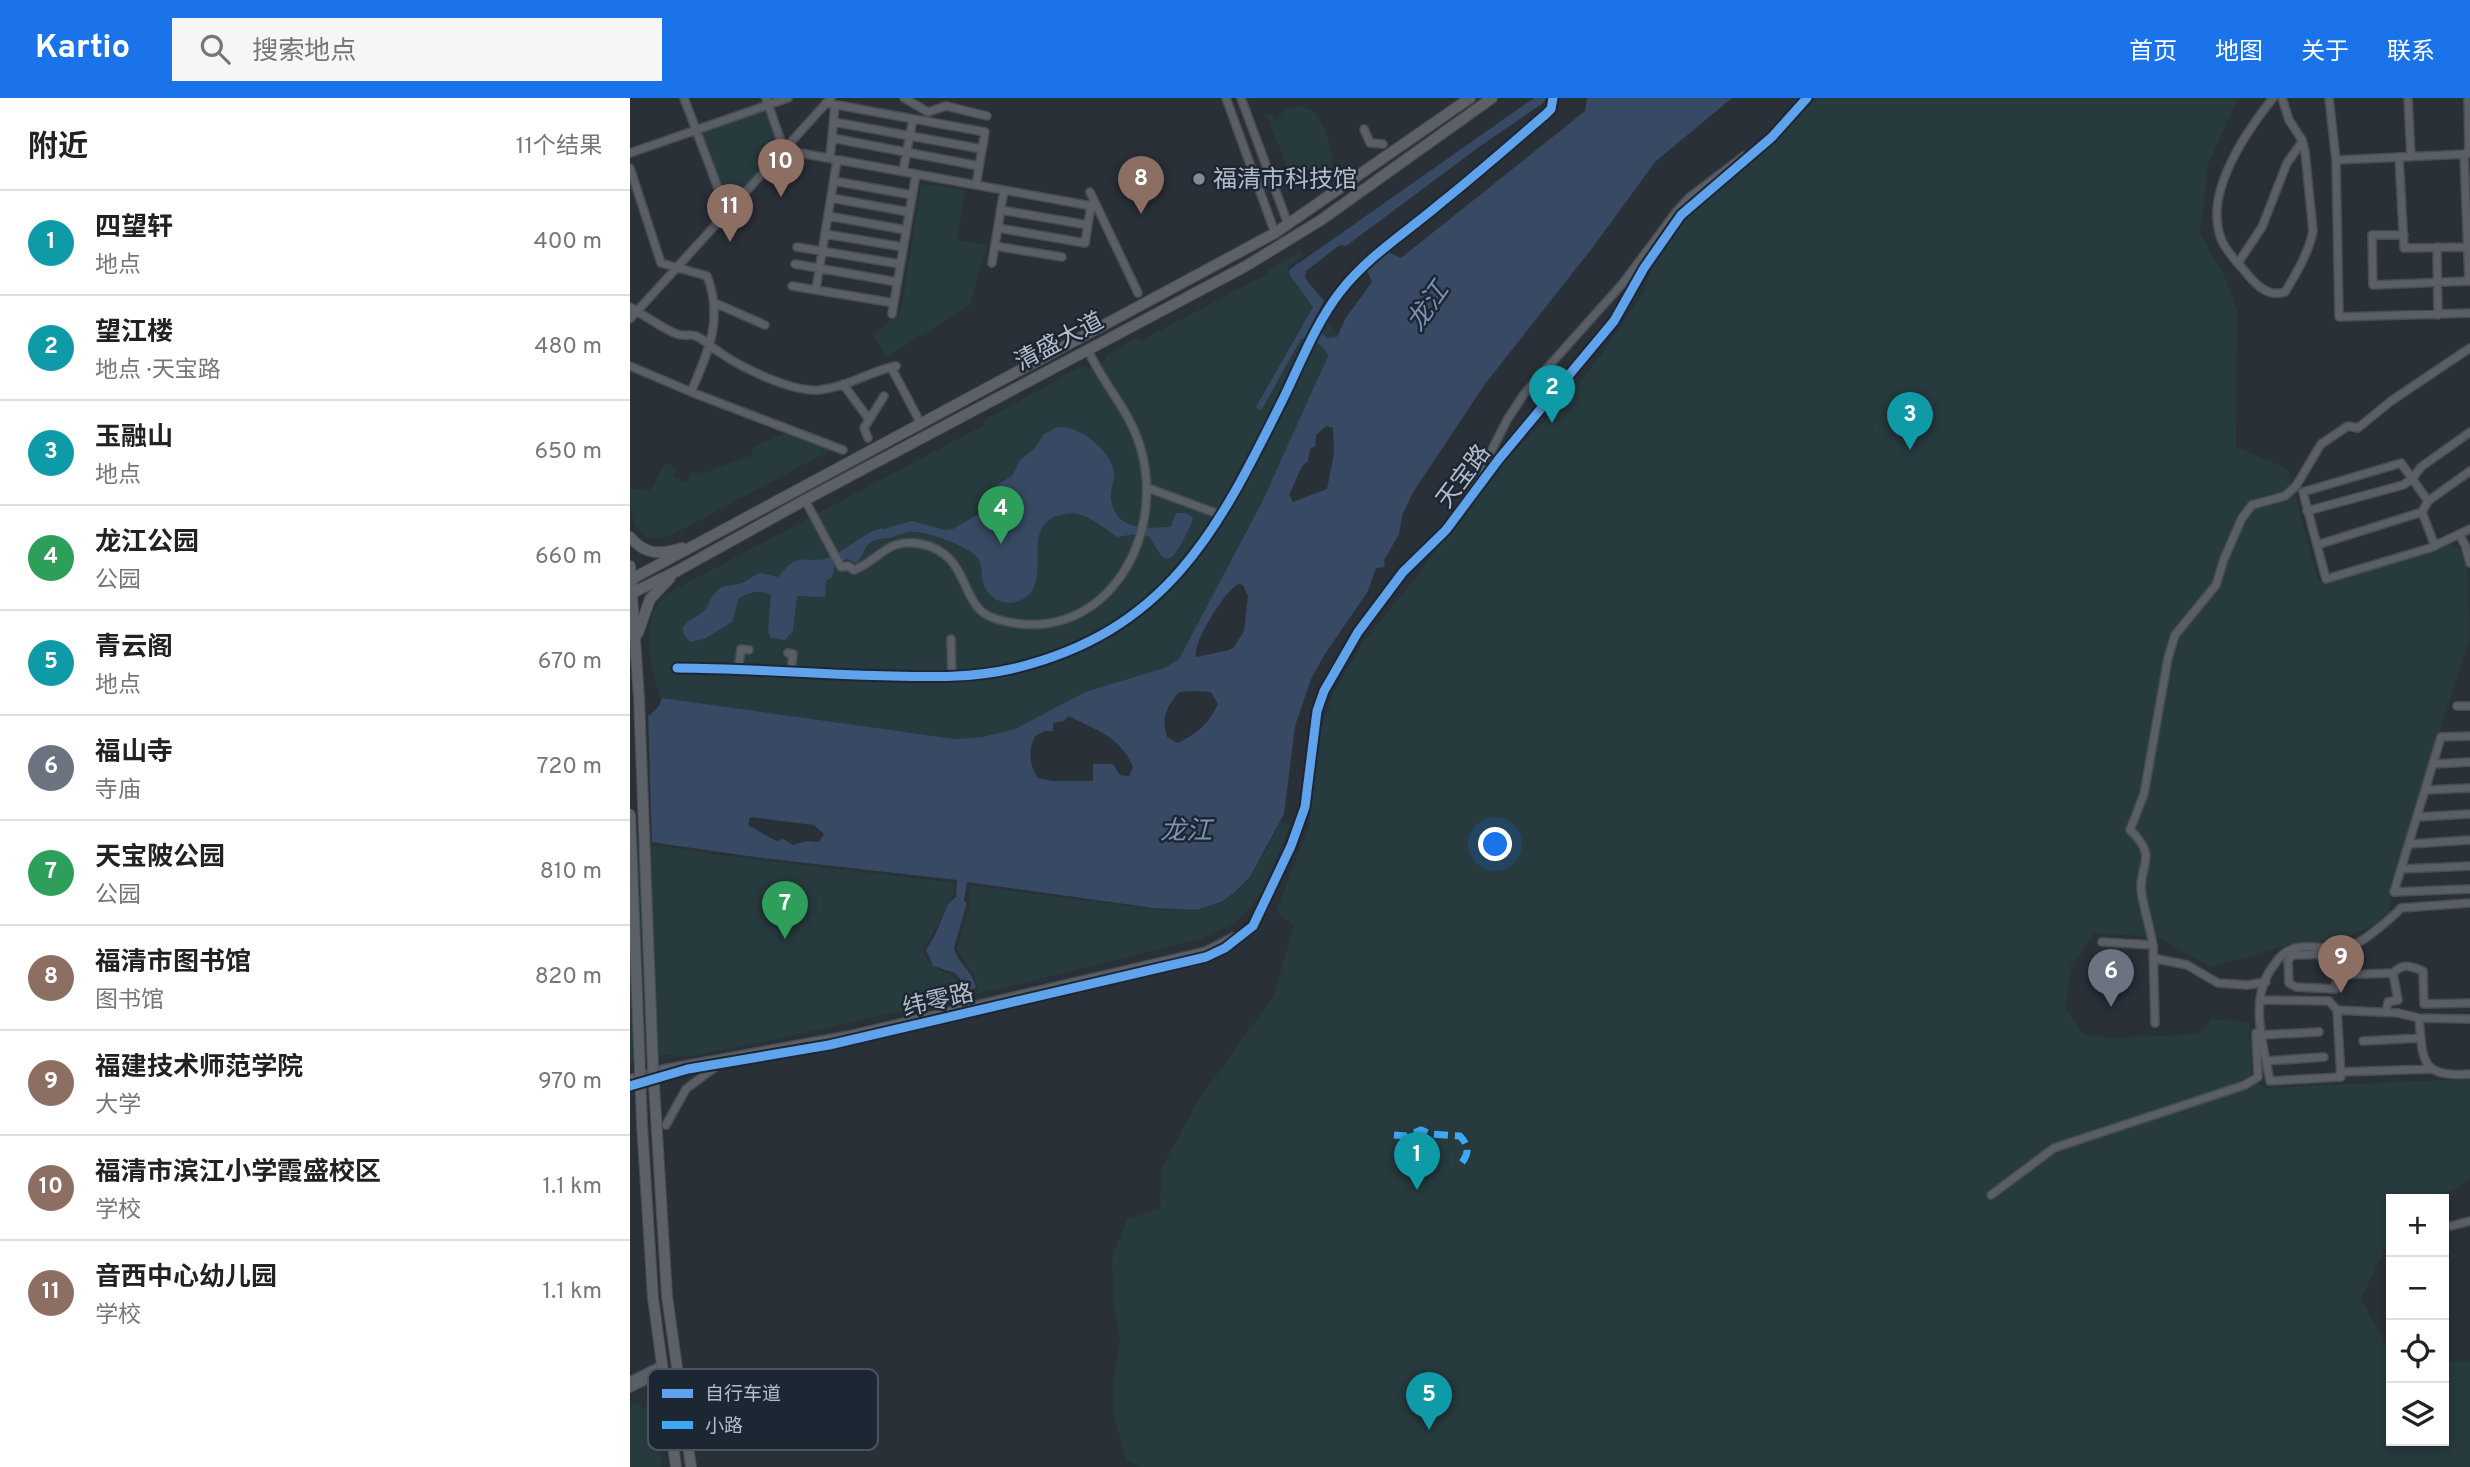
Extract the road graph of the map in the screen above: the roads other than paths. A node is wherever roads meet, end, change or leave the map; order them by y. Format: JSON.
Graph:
{"nodes":[{"id":1,"x":684,"y":98,"type":"edge"},
{"id":2,"x":788,"y":98,"type":"edge"},
{"id":3,"x":904,"y":98,"type":"edge"},
{"id":4,"x":1226,"y":98,"type":"edge"},
{"id":5,"x":1241,"y":98,"type":"edge"},
{"id":6,"x":1469,"y":98,"type":"edge"},
{"id":7,"x":1492,"y":98,"type":"edge"},
{"id":8,"x":1553,"y":98,"type":"edge"},
{"id":9,"x":1801,"y":98,"type":"edge"},
{"id":10,"x":1807,"y":98,"type":"edge"},
{"id":11,"x":2273,"y":98,"type":"edge"},
{"id":12,"x":2283,"y":98,"type":"edge"},
{"id":13,"x":2329,"y":98,"type":"edge"},
{"id":14,"x":2408,"y":98,"type":"edge"},
{"id":15,"x":2468,"y":98,"type":"edge"},
{"id":16,"x":767,"y":102,"type":"edge"},
{"id":17,"x":831,"y":102,"type":"edge"},
{"id":18,"x":987,"y":116,"type":"dead end"},
{"id":19,"x":913,"y":119,"type":"junction"},
{"id":20,"x":834,"y":122,"type":"junction"},
{"id":21,"x":1364,"y":129,"type":"dead end"},
{"id":22,"x":696,"y":131,"type":"junction"},
{"id":23,"x":909,"y":136,"type":"junction"},
{"id":24,"x":832,"y":138,"type":"junction"},
{"id":25,"x":2302,"y":142,"type":"junction"},
{"id":26,"x":1382,"y":145,"type":"dead end"},
{"id":27,"x":982,"y":149,"type":"junction"},
{"id":28,"x":784,"y":150,"type":"junction"},
{"id":29,"x":906,"y":152,"type":"junction"},
{"id":30,"x":630,"y":153,"type":"edge"},
{"id":31,"x":2467,"y":154,"type":"edge"},
{"id":32,"x":2411,"y":157,"type":"junction"},
{"id":33,"x":2399,"y":158,"type":"junction"},
{"id":34,"x":834,"y":159,"type":"junction"},
{"id":35,"x":2336,"y":160,"type":"junction"},
{"id":36,"x":979,"y":166,"type":"junction"},
{"id":37,"x":630,"y":168,"type":"edge"},
{"id":38,"x":903,"y":172,"type":"junction"},
{"id":39,"x":916,"y":174,"type":"junction"},
{"id":40,"x":834,"y":181,"type":"junction"},
{"id":41,"x":976,"y":185,"type":"junction"},
{"id":42,"x":1004,"y":190,"type":"junction"},
{"id":43,"x":1090,"y":192,"type":"dead end"},
{"id":44,"x":912,"y":195,"type":"junction"},
{"id":45,"x":831,"y":198,"type":"junction"},
{"id":46,"x":1094,"y":206,"type":"junction"},
{"id":47,"x":1001,"y":210,"type":"junction"},
{"id":48,"x":727,"y":212,"type":"junction"},
{"id":49,"x":909,"y":212,"type":"junction"},
{"id":50,"x":828,"y":216,"type":"junction"},
{"id":51,"x":1288,"y":224,"type":"junction"},
{"id":52,"x":1088,"y":225,"type":"junction"},
{"id":53,"x":998,"y":228,"type":"junction"},
{"id":54,"x":906,"y":229,"type":"junction"},
{"id":55,"x":1275,"y":233,"type":"junction"},
{"id":56,"x":825,"y":234,"type":"junction"},
{"id":57,"x":2404,"y":235,"type":"junction"},
{"id":58,"x":995,"y":246,"type":"junction"},
{"id":59,"x":797,"y":247,"type":"dead end"},
{"id":60,"x":903,"y":247,"type":"junction"},
{"id":61,"x":2437,"y":247,"type":"junction"},
{"id":62,"x":2468,"y":247,"type":"junction"},
{"id":63,"x":822,"y":250,"type":"junction"},
{"id":64,"x":1062,"y":257,"type":"dead end"},
{"id":65,"x":992,"y":263,"type":"dead end"},
{"id":66,"x":2238,"y":263,"type":"junction"},
{"id":67,"x":795,"y":264,"type":"dead end"},
{"id":68,"x":900,"y":264,"type":"junction"},
{"id":69,"x":676,"y":268,"type":"junction"},
{"id":70,"x":819,"y":268,"type":"junction"},
{"id":71,"x":2469,"y":281,"type":"edge"},
{"id":72,"x":897,"y":282,"type":"junction"},
{"id":73,"x":2437,"y":282,"type":"junction"},
{"id":74,"x":792,"y":286,"type":"dead end"},
{"id":75,"x":816,"y":289,"type":"junction"},
{"id":76,"x":1138,"y":293,"type":"dead end"},
{"id":77,"x":715,"y":303,"type":"junction"},
{"id":78,"x":894,"y":303,"type":"junction"},
{"id":79,"x":633,"y":309,"type":"edge"},
{"id":80,"x":2470,"y":313,"type":"edge"},
{"id":81,"x":892,"y":314,"type":"dead end"},
{"id":82,"x":2438,"y":315,"type":"junction"},
{"id":83,"x":630,"y":319,"type":"edge"},
{"id":84,"x":765,"y":325,"type":"dead end"},
{"id":85,"x":710,"y":343,"type":"junction"},
{"id":86,"x":2470,"y":348,"type":"edge"},
{"id":87,"x":1088,"y":350,"type":"junction"},
{"id":88,"x":630,"y":366,"type":"edge"},
{"id":89,"x":843,"y":384,"type":"junction"},
{"id":90,"x":691,"y":392,"type":"junction"},
{"id":91,"x":884,"y":396,"type":"dead end"},
{"id":92,"x":868,"y":418,"type":"junction"},
{"id":93,"x":920,"y":422,"type":"junction"},
{"id":94,"x":2470,"y":432,"type":"edge"},
{"id":95,"x":867,"y":438,"type":"dead end"},
{"id":96,"x":843,"y":450,"type":"dead end"},
{"id":97,"x":2470,"y":471,"type":"edge"},
{"id":98,"x":2413,"y":480,"type":"junction"},
{"id":99,"x":1147,"y":488,"type":"junction"},
{"id":100,"x":805,"y":500,"type":"junction"},
{"id":101,"x":2428,"y":501,"type":"junction"},
{"id":102,"x":2307,"y":511,"type":"junction"},
{"id":103,"x":2422,"y":512,"type":"junction"},
{"id":104,"x":1221,"y":515,"type":"junction"},
{"id":105,"x":2470,"y":529,"type":"edge"},
{"id":106,"x":2459,"y":534,"type":"junction"},
{"id":107,"x":630,"y":537,"type":"edge"},
{"id":108,"x":708,"y":538,"type":"junction"},
{"id":109,"x":2468,"y":544,"type":"edge"},
{"id":110,"x":2317,"y":545,"type":"junction"},
{"id":111,"x":2435,"y":545,"type":"junction"},
{"id":112,"x":2470,"y":562,"type":"edge"},
{"id":113,"x":630,"y":566,"type":"edge"},
{"id":114,"x":677,"y":571,"type":"junction"},
{"id":115,"x":631,"y":580,"type":"edge"},
{"id":116,"x":631,"y":593,"type":"edge"},
{"id":117,"x":951,"y":639,"type":"dead end"},
{"id":118,"x":749,"y":650,"type":"dead end"},
{"id":119,"x":636,"y":651,"type":"junction"},
{"id":120,"x":788,"y":653,"type":"dead end"},
{"id":121,"x":677,"y":668,"type":"dead end"},
{"id":122,"x":738,"y":670,"type":"junction"},
{"id":123,"x":791,"y":673,"type":"junction"},
{"id":124,"x":952,"y":676,"type":"junction"},
{"id":125,"x":2457,"y":706,"type":"dead end"},
{"id":126,"x":2470,"y":706,"type":"edge"},
{"id":127,"x":2470,"y":736,"type":"edge"},
{"id":128,"x":2470,"y":762,"type":"edge"},
{"id":129,"x":2432,"y":764,"type":"junction"},
{"id":130,"x":2470,"y":788,"type":"edge"},
{"id":131,"x":2425,"y":790,"type":"junction"},
{"id":132,"x":630,"y":814,"type":"edge"},
{"id":133,"x":2470,"y":814,"type":"edge"},
{"id":134,"x":2417,"y":817,"type":"junction"},
{"id":135,"x":2470,"y":840,"type":"edge"},
{"id":136,"x":2409,"y":844,"type":"junction"},
{"id":137,"x":2470,"y":866,"type":"edge"},
{"id":138,"x":2401,"y":869,"type":"junction"},
{"id":139,"x":2470,"y":889,"type":"edge"},
{"id":140,"x":2470,"y":903,"type":"edge"},
{"id":141,"x":1246,"y":930,"type":"junction"},
{"id":142,"x":2102,"y":942,"type":"dead end"},
{"id":143,"x":2153,"y":945,"type":"junction"},
{"id":144,"x":2153,"y":958,"type":"junction"},
{"id":145,"x":2393,"y":973,"type":"junction"},
{"id":146,"x":2337,"y":975,"type":"junction"},
{"id":147,"x":2266,"y":982,"type":"junction"},
{"id":148,"x":2261,"y":996,"type":"junction"},
{"id":149,"x":2470,"y":1003,"type":"edge"},
{"id":150,"x":2337,"y":1010,"type":"junction"},
{"id":151,"x":2386,"y":1012,"type":"junction"},
{"id":152,"x":2419,"y":1018,"type":"junction"},
{"id":153,"x":2470,"y":1019,"type":"edge"},
{"id":154,"x":2155,"y":1023,"type":"dead end"},
{"id":155,"x":2319,"y":1032,"type":"dead end"},
{"id":156,"x":2261,"y":1035,"type":"junction"},
{"id":157,"x":2421,"y":1038,"type":"junction"},
{"id":158,"x":2363,"y":1041,"type":"dead end"},
{"id":159,"x":2324,"y":1057,"type":"dead end"},
{"id":160,"x":2266,"y":1061,"type":"junction"},
{"id":161,"x":717,"y":1066,"type":"junction"},
{"id":162,"x":2431,"y":1069,"type":"junction"},
{"id":163,"x":2340,"y":1072,"type":"junction"},
{"id":164,"x":2470,"y":1074,"type":"edge"},
{"id":165,"x":630,"y":1079,"type":"edge"},
{"id":166,"x":630,"y":1086,"type":"edge"},
{"id":167,"x":666,"y":1125,"type":"dead end"},
{"id":168,"x":1991,"y":1195,"type":"dead end"},
{"id":169,"x":2470,"y":1221,"type":"edge"},
{"id":170,"x":2451,"y":1226,"type":"dead end"},
{"id":171,"x":663,"y":1368,"type":"edge"},
{"id":172,"x":677,"y":1369,"type":"edge"},
{"id":173,"x":648,"y":1374,"type":"edge"},
{"id":174,"x":648,"y":1377,"type":"edge"},
{"id":175,"x":630,"y":1381,"type":"edge"},
{"id":176,"x":630,"y":1388,"type":"edge"}],
"edges":[{"from":1,"to":22,"type":"street"},
{"from":2,"to":16,"type":"street"},
{"from":3,"to":18,"type":"street"},
{"from":4,"to":55,"type":"street"},
{"from":5,"to":51,"type":"street"},
{"from":6,"to":51,"type":"main road","name":"清盛大道"},
{"from":7,"to":87,"type":"main road","name":"清盛大道"},
{"from":8,"to":104,"type":"street"},
{"from":9,"to":141,"type":"street","name":"天宝路"},
{"from":10,"to":141,"type":"street","name":"天宝路"},
{"from":11,"to":66,"type":"street"},
{"from":12,"to":25,"type":"street"},
{"from":13,"to":35,"type":"street"},
{"from":14,"to":32,"type":"street"},
{"from":15,"to":31,"type":"street"},
{"from":16,"to":22,"type":"street"},
{"from":16,"to":28,"type":"street"},
{"from":17,"to":19,"type":"street"},
{"from":17,"to":20,"type":"street"},
{"from":17,"to":28,"type":"street"},
{"from":19,"to":23,"type":"street"},
{"from":19,"to":27,"type":"street"},
{"from":20,"to":23,"type":"street"},
{"from":20,"to":24,"type":"street"},
{"from":21,"to":26,"type":"street"},
{"from":22,"to":30,"type":"street"},
{"from":22,"to":48,"type":"street"},
{"from":23,"to":27,"type":"street"},
{"from":23,"to":29,"type":"street"},
{"from":24,"to":29,"type":"street"},
{"from":24,"to":34,"type":"street"},
{"from":25,"to":66,"type":"street"},
{"from":25,"to":66,"type":"street"},
{"from":27,"to":36,"type":"street"},
{"from":28,"to":34,"type":"street"},
{"from":28,"to":48,"type":"street"},
{"from":29,"to":36,"type":"street"},
{"from":29,"to":38,"type":"street"},
{"from":31,"to":32,"type":"street"},
{"from":31,"to":62,"type":"street"},
{"from":32,"to":33,"type":"street"},
{"from":33,"to":35,"type":"street"},
{"from":33,"to":57,"type":"street"},
{"from":34,"to":38,"type":"street"},
{"from":34,"to":40,"type":"street"},
{"from":35,"to":82,"type":"street"},
{"from":36,"to":41,"type":"street"},
{"from":37,"to":69,"type":"street"},
{"from":38,"to":39,"type":"street"},
{"from":39,"to":41,"type":"street"},
{"from":39,"to":44,"type":"street"},
{"from":40,"to":44,"type":"street"},
{"from":40,"to":45,"type":"street"},
{"from":41,"to":42,"type":"street"},
{"from":42,"to":46,"type":"street"},
{"from":42,"to":47,"type":"street"},
{"from":43,"to":46,"type":"street"},
{"from":44,"to":49,"type":"street"},
{"from":45,"to":49,"type":"street"},
{"from":45,"to":50,"type":"street"},
{"from":46,"to":52,"type":"street"},
{"from":46,"to":76,"type":"street"},
{"from":47,"to":52,"type":"street"},
{"from":47,"to":53,"type":"street"},
{"from":48,"to":69,"type":"street"},
{"from":49,"to":54,"type":"street"},
{"from":50,"to":54,"type":"street"},
{"from":50,"to":56,"type":"street"},
{"from":51,"to":55,"type":"main road","name":"清盛大道"},
{"from":52,"to":53,"type":"street"},
{"from":53,"to":58,"type":"street"},
{"from":54,"to":60,"type":"street"},
{"from":55,"to":93,"type":"main road","name":"清盛大道"},
{"from":56,"to":60,"type":"street"},
{"from":56,"to":63,"type":"street"},
{"from":57,"to":61,"type":"street"},
{"from":57,"to":73,"type":"street"},
{"from":58,"to":64,"type":"street"},
{"from":58,"to":65,"type":"street"},
{"from":59,"to":63,"type":"street"},
{"from":60,"to":68,"type":"street"},
{"from":61,"to":62,"type":"street"},
{"from":61,"to":73,"type":"street"},
{"from":62,"to":71,"type":"street"},
{"from":63,"to":68,"type":"street"},
{"from":63,"to":70,"type":"street"},
{"from":67,"to":70,"type":"street"},
{"from":68,"to":72,"type":"street"},
{"from":69,"to":77,"type":"street"},
{"from":69,"to":79,"type":"street"},
{"from":70,"to":72,"type":"street"},
{"from":70,"to":75,"type":"street"},
{"from":71,"to":73,"type":"street"},
{"from":72,"to":78,"type":"street"},
{"from":73,"to":82,"type":"street"},
{"from":74,"to":75,"type":"street"},
{"from":75,"to":78,"type":"street"},
{"from":77,"to":84,"type":"street"},
{"from":77,"to":85,"type":"street"},
{"from":78,"to":81,"type":"street"},
{"from":79,"to":83,"type":"street"},
{"from":79,"to":85,"type":"street"},
{"from":80,"to":82,"type":"street"},
{"from":85,"to":89,"type":"street"},
{"from":85,"to":90,"type":"street"},
{"from":86,"to":143,"type":"street"},
{"from":87,"to":99,"type":"street"},
{"from":87,"to":100,"type":"main road","name":"清盛大道"},
{"from":88,"to":90,"type":"street"},
{"from":89,"to":92,"type":"street"},
{"from":89,"to":93,"type":"street"},
{"from":90,"to":96,"type":"street"},
{"from":91,"to":92,"type":"street"},
{"from":92,"to":95,"type":"street"},
{"from":93,"to":108,"type":"main road","name":"清盛大道"},
{"from":94,"to":98,"type":"street"},
{"from":97,"to":101,"type":"street"},
{"from":98,"to":101,"type":"street"},
{"from":98,"to":102,"type":"street"},
{"from":98,"to":102,"type":"street"},
{"from":99,"to":100,"type":"street"},
{"from":99,"to":104,"type":"street"},
{"from":100,"to":114,"type":"main road","name":"清盛大道"},
{"from":101,"to":103,"type":"street"},
{"from":102,"to":110,"type":"street"},
{"from":103,"to":110,"type":"street"},
{"from":103,"to":111,"type":"street"},
{"from":104,"to":124,"type":"street"},
{"from":105,"to":106,"type":"street"},
{"from":106,"to":109,"type":"street"},
{"from":106,"to":111,"type":"street"},
{"from":107,"to":108,"type":"main road"},
{"from":108,"to":115,"type":"main road","name":"清盛大道"},
{"from":109,"to":112,"type":"street"},
{"from":110,"to":111,"type":"street"},
{"from":113,"to":115,"type":"main road"},
{"from":114,"to":116,"type":"main road","name":"清盛大道"},
{"from":114,"to":119,"type":"main road"},
{"from":115,"to":116,"type":"main road"},
{"from":116,"to":119,"type":"main road"},
{"from":117,"to":124,"type":"street"},
{"from":118,"to":122,"type":"street"},
{"from":119,"to":172,"type":"main road","bridge":true},
{"from":120,"to":123,"type":"street"},
{"from":121,"to":122,"type":"street"},
{"from":122,"to":123,"type":"street"},
{"from":123,"to":124,"type":"street"},
{"from":125,"to":126,"type":"street"},
{"from":127,"to":129,"type":"street"},
{"from":128,"to":129,"type":"street"},
{"from":129,"to":131,"type":"street"},
{"from":130,"to":131,"type":"street"},
{"from":131,"to":134,"type":"street"},
{"from":132,"to":171,"type":"main road","bridge":true},
{"from":133,"to":134,"type":"street"},
{"from":134,"to":136,"type":"street"},
{"from":135,"to":136,"type":"street"},
{"from":136,"to":138,"type":"street"},
{"from":137,"to":138,"type":"street"},
{"from":138,"to":139,"type":"street"},
{"from":140,"to":147,"type":"street"},
{"from":141,"to":161,"type":"street","name":"纬零路"},
{"from":141,"to":165,"type":"street","name":"纬零路"},
{"from":142,"to":143,"type":"street"},
{"from":143,"to":144,"type":"street"},
{"from":144,"to":147,"type":"street"},
{"from":144,"to":154,"type":"street"},
{"from":145,"to":146,"type":"street"},
{"from":145,"to":149,"type":"street"},
{"from":145,"to":151,"type":"street"},
{"from":146,"to":146,"type":"street"},
{"from":147,"to":148,"type":"street"},
{"from":148,"to":150,"type":"street"},
{"from":148,"to":156,"type":"street"},
{"from":148,"to":168,"type":"street"},
{"from":150,"to":151,"type":"street"},
{"from":150,"to":163,"type":"street"},
{"from":151,"to":152,"type":"street"},
{"from":152,"to":153,"type":"street"},
{"from":152,"to":157,"type":"street"},
{"from":155,"to":156,"type":"street"},
{"from":156,"to":160,"type":"street"},
{"from":157,"to":158,"type":"street"},
{"from":157,"to":162,"type":"street"},
{"from":159,"to":160,"type":"street"},
{"from":160,"to":163,"type":"street"},
{"from":161,"to":166,"type":"street","name":"纬零路"},
{"from":161,"to":167,"type":"street"},
{"from":162,"to":163,"type":"street"},
{"from":162,"to":164,"type":"street"},
{"from":169,"to":170,"type":"street"},
{"from":173,"to":175,"type":"street"},
{"from":174,"to":176,"type":"street"}]}
